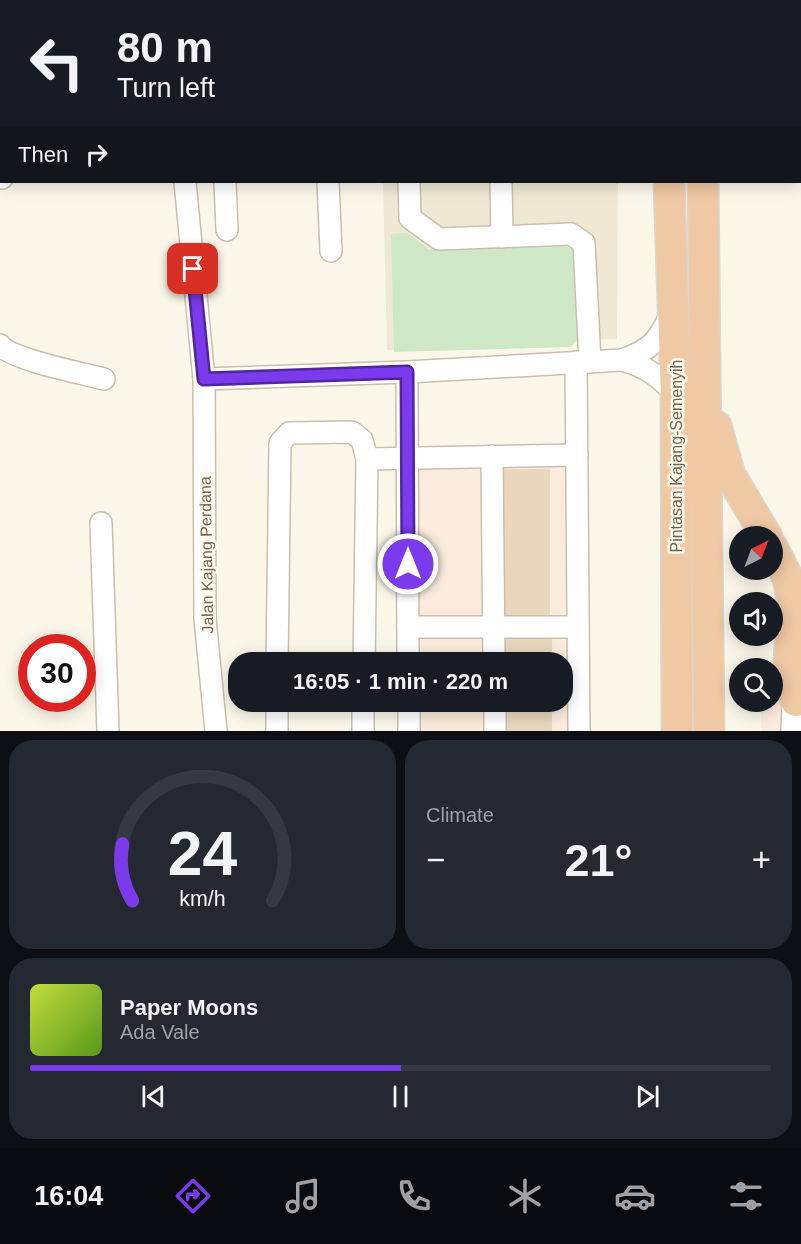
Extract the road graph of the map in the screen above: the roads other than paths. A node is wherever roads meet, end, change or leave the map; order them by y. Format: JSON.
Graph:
{"nodes":[{"id":1,"x":185,"y":183,"type":"edge"},
{"id":2,"x":225,"y":183,"type":"edge"},
{"id":3,"x":328,"y":183,"type":"edge"},
{"id":4,"x":409,"y":183,"type":"edge"},
{"id":5,"x":501,"y":183,"type":"edge"},
{"id":6,"x":669,"y":183,"type":"edge"},
{"id":7,"x":704,"y":183,"type":"edge"},
{"id":8,"x":227,"y":230,"type":"dead end"},
{"id":9,"x":502,"y":237,"type":"junction"},
{"id":10,"x":331,"y":251,"type":"dead end"},
{"id":11,"x":673,"y":309,"type":"junction"},
{"id":12,"x":0,"y":345,"type":"edge"},
{"id":13,"x":622,"y":360,"type":"junction"},
{"id":14,"x":583,"y":362,"type":"junction"},
{"id":15,"x":407,"y":372,"type":"junction"},
{"id":16,"x":104,"y":379,"type":"dead end"},
{"id":17,"x":204,"y":379,"type":"junction"},
{"id":18,"x":676,"y":395,"type":"junction"},
{"id":19,"x":706,"y":398,"type":"junction"},
{"id":20,"x":577,"y":455,"type":"junction"},
{"id":21,"x":492,"y":456,"type":"junction"},
{"id":22,"x":408,"y":457,"type":"junction"},
{"id":23,"x":367,"y":459,"type":"junction"},
{"id":24,"x":102,"y":523,"type":"dead end"},
{"id":25,"x":760,"y":526,"type":"edge"},
{"id":26,"x":783,"y":568,"type":"edge"},
{"id":27,"x":408,"y":627,"type":"junction"},
{"id":28,"x":493,"y":627,"type":"junction"},
{"id":29,"x":578,"y":627,"type":"junction"},
{"id":30,"x":277,"y":652,"type":"edge"},
{"id":31,"x":364,"y":652,"type":"edge"},
{"id":32,"x":408,"y":652,"type":"edge"},
{"id":33,"x":494,"y":652,"type":"edge"},
{"id":34,"x":798,"y":700,"type":"edge"},
{"id":35,"x":277,"y":712,"type":"edge"},
{"id":36,"x":363,"y":712,"type":"edge"},
{"id":37,"x":408,"y":712,"type":"edge"},
{"id":38,"x":495,"y":712,"type":"edge"},
{"id":39,"x":108,"y":731,"type":"edge"},
{"id":40,"x":216,"y":731,"type":"edge"},
{"id":41,"x":277,"y":731,"type":"edge"},
{"id":42,"x":363,"y":731,"type":"edge"},
{"id":43,"x":409,"y":731,"type":"edge"},
{"id":44,"x":495,"y":731,"type":"edge"},
{"id":45,"x":579,"y":731,"type":"edge"},
{"id":46,"x":677,"y":731,"type":"edge"},
{"id":47,"x":709,"y":731,"type":"edge"},
{"id":48,"x":792,"y":731,"type":"edge"}],
"edges":[{"from":1,"to":17,"type":"street","name":"Jalan Kajang Perdana"},
{"from":2,"to":8,"type":"street"},
{"from":3,"to":10,"type":"street"},
{"from":4,"to":9,"type":"street"},
{"from":5,"to":9,"type":"street"},
{"from":6,"to":11,"type":"highway","name":"Pintasan Kajang-Semenyih"},
{"from":7,"to":19,"type":"highway","name":"Pintasan Kajang-Semenyih"},
{"from":9,"to":14,"type":"street"},
{"from":11,"to":13,"type":"street"},
{"from":11,"to":18,"type":"highway","name":"Pintasan Kajang-Semenyih"},
{"from":12,"to":16,"type":"street"},
{"from":13,"to":14,"type":"street"},
{"from":13,"to":18,"type":"street"},
{"from":14,"to":15,"type":"street"},
{"from":14,"to":20,"type":"street"},
{"from":15,"to":17,"type":"street"},
{"from":15,"to":22,"type":"street"},
{"from":17,"to":40,"type":"street","name":"Jalan Kajang Perdana"},
{"from":18,"to":46,"type":"highway","name":"Pintasan Kajang-Semenyih"},
{"from":19,"to":25,"type":"highway"},
{"from":19,"to":47,"type":"highway","name":"Pintasan Kajang-Semenyih"},
{"from":20,"to":21,"type":"street"},
{"from":20,"to":29,"type":"street"},
{"from":21,"to":22,"type":"street"},
{"from":21,"to":28,"type":"street"},
{"from":22,"to":23,"type":"street"},
{"from":22,"to":27,"type":"street"},
{"from":23,"to":30,"type":"street"},
{"from":23,"to":31,"type":"street"},
{"from":24,"to":39,"type":"street"},
{"from":26,"to":34,"type":"highway"},
{"from":27,"to":28,"type":"street"},
{"from":27,"to":32,"type":"street"},
{"from":28,"to":29,"type":"street"},
{"from":28,"to":33,"type":"street"},
{"from":29,"to":45,"type":"street"},
{"from":34,"to":48,"type":"street"},
{"from":35,"to":41,"type":"street"},
{"from":36,"to":42,"type":"street"},
{"from":37,"to":43,"type":"street"},
{"from":38,"to":44,"type":"street"}]}
